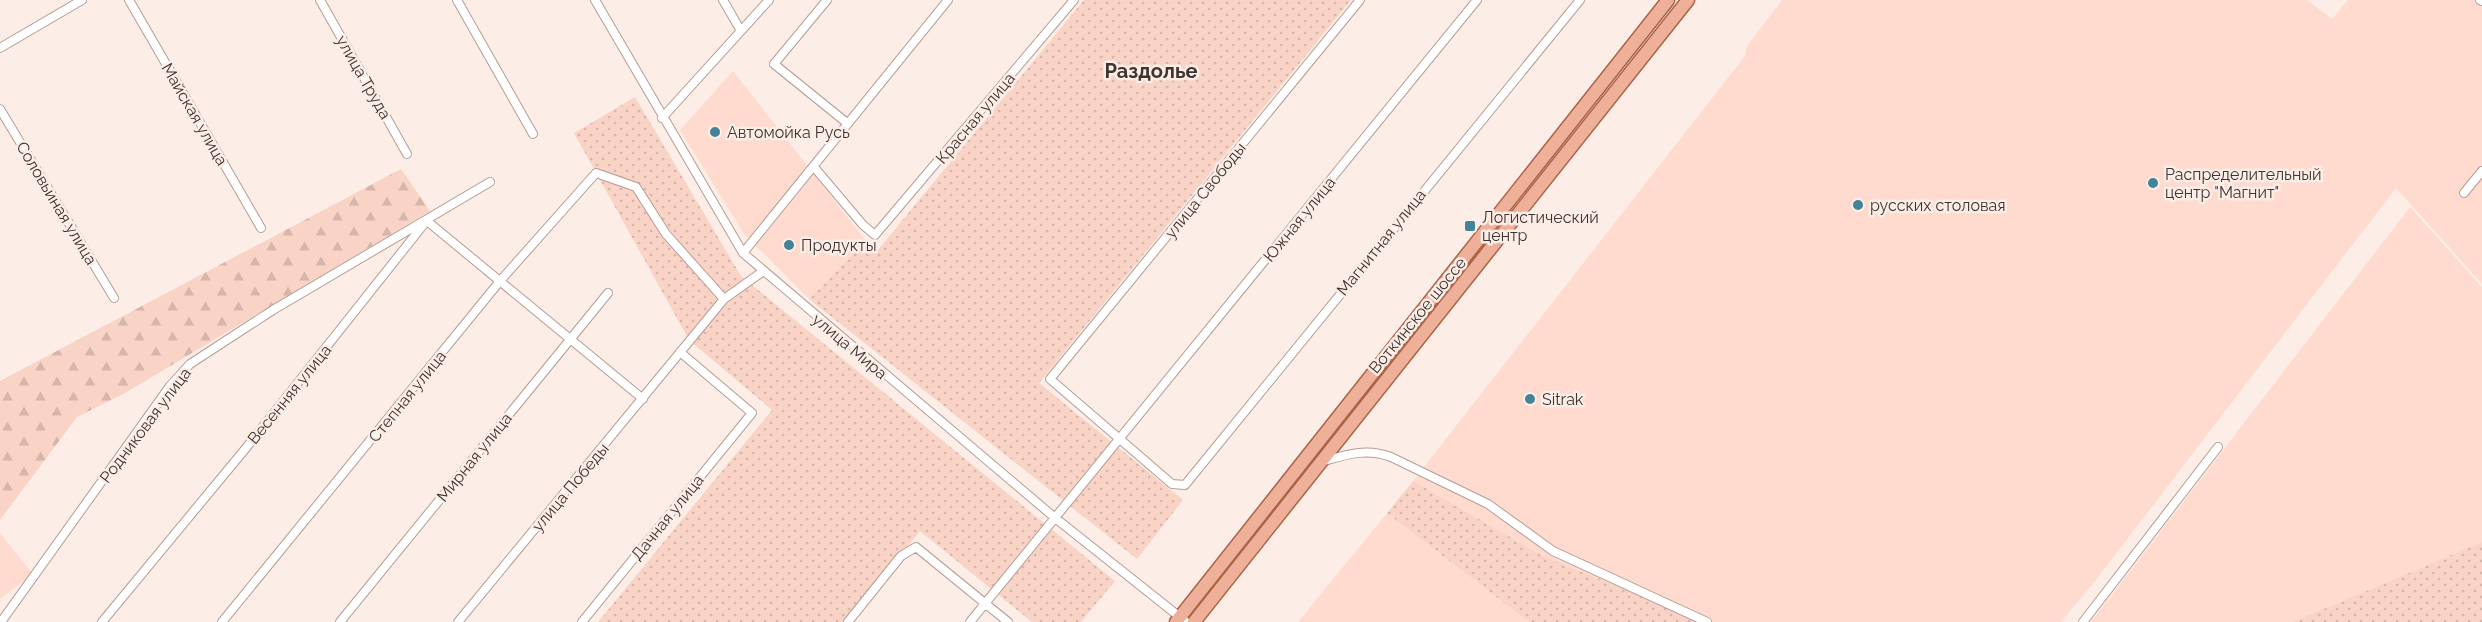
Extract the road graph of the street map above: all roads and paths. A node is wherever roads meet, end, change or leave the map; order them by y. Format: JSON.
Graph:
{"nodes":[{"id":1,"x":82,"y":0,"type":"edge"},
{"id":2,"x":129,"y":0,"type":"edge"},
{"id":3,"x":320,"y":0,"type":"edge"},
{"id":4,"x":457,"y":0,"type":"edge"},
{"id":5,"x":595,"y":0,"type":"edge"},
{"id":6,"x":723,"y":0,"type":"edge"},
{"id":7,"x":770,"y":0,"type":"edge"},
{"id":8,"x":827,"y":0,"type":"edge"},
{"id":9,"x":948,"y":0,"type":"edge"},
{"id":10,"x":1074,"y":0,"type":"edge"},
{"id":11,"x":1360,"y":0,"type":"edge"},
{"id":12,"x":1478,"y":0,"type":"edge"},
{"id":13,"x":1580,"y":0,"type":"edge"},
{"id":14,"x":1668,"y":0,"type":"edge"},
{"id":15,"x":1688,"y":0,"type":"edge"},
{"id":16,"x":741,"y":31,"type":"junction"},
{"id":17,"x":0,"y":48,"type":"edge"},
{"id":18,"x":0,"y":109,"type":"edge"},
{"id":19,"x":662,"y":118,"type":"junction"},
{"id":20,"x":847,"y":123,"type":"junction"},
{"id":21,"x":533,"y":134,"type":"dead end"},
{"id":22,"x":407,"y":154,"type":"dead end"},
{"id":23,"x":814,"y":167,"type":"junction"},
{"id":24,"x":2482,"y":171,"type":"edge"},
{"id":25,"x":490,"y":182,"type":"dead end"},
{"id":26,"x":2464,"y":193,"type":"dead end"},
{"id":27,"x":427,"y":221,"type":"junction"},
{"id":28,"x":261,"y":228,"type":"dead end"},
{"id":29,"x":743,"y":253,"type":"junction"},
{"id":30,"x":762,"y":272,"type":"junction"},
{"id":31,"x":500,"y":280,"type":"junction"},
{"id":32,"x":608,"y":293,"type":"dead end"},
{"id":33,"x":114,"y":298,"type":"dead end"},
{"id":34,"x":724,"y":299,"type":"junction"},
{"id":35,"x":572,"y":338,"type":"junction"},
{"id":36,"x":680,"y":352,"type":"junction"},
{"id":37,"x":643,"y":399,"type":"junction"},
{"id":38,"x":1120,"y":438,"type":"junction"},
{"id":39,"x":2218,"y":447,"type":"dead end"},
{"id":40,"x":1319,"y":462,"type":"junction"},
{"id":41,"x":1054,"y":517,"type":"junction"},
{"id":42,"x":985,"y":604,"type":"junction"},
{"id":43,"x":1180,"y":620,"type":"edge"},
{"id":44,"x":1,"y":622,"type":"edge"},
{"id":45,"x":102,"y":622,"type":"edge"},
{"id":46,"x":222,"y":622,"type":"edge"},
{"id":47,"x":340,"y":622,"type":"edge"},
{"id":48,"x":458,"y":622,"type":"edge"},
{"id":49,"x":582,"y":622,"type":"edge"},
{"id":50,"x":848,"y":622,"type":"edge"},
{"id":51,"x":970,"y":622,"type":"edge"},
{"id":52,"x":1008,"y":622,"type":"edge"},
{"id":53,"x":1194,"y":622,"type":"edge"},
{"id":54,"x":1707,"y":622,"type":"edge"},
{"id":55,"x":2083,"y":622,"type":"edge"}],
"edges":[{"from":1,"to":17,"type":"street"},
{"from":2,"to":28,"type":"street","name":"Майская улица"},
{"from":3,"to":22,"type":"street","name":"улица Труда"},
{"from":4,"to":21,"type":"street"},
{"from":5,"to":19,"type":"street","name":"улица Мира"},
{"from":6,"to":16,"type":"street"},
{"from":7,"to":16,"type":"street"},
{"from":8,"to":20,"type":"street"},
{"from":9,"to":20,"type":"street"},
{"from":10,"to":23,"type":"street","name":"Красная улица"},
{"from":11,"to":38,"type":"street","name":"улица Свободы"},
{"from":12,"to":38,"type":"street","name":"Южная улица"},
{"from":13,"to":38,"type":"street","name":"Магнитная улица"},
{"from":14,"to":43,"type":"main road","name":"Воткинское шоссе"},
{"from":15,"to":40,"type":"main road","name":"Воткинское шоссе"},
{"from":16,"to":19,"type":"street"},
{"from":18,"to":33,"type":"street","name":"Соловьиная улица"},
{"from":19,"to":29,"type":"street","name":"улица Мира"},
{"from":20,"to":23,"type":"street"},
{"from":23,"to":29,"type":"street"},
{"from":24,"to":26,"type":"street"},
{"from":25,"to":27,"type":"street","name":"Весенняя улица"},
{"from":27,"to":31,"type":"street"},
{"from":27,"to":44,"type":"street","name":"Родниковая улица"},
{"from":27,"to":45,"type":"street","name":"Весенняя улица"},
{"from":29,"to":30,"type":"street","name":"улица Мира"},
{"from":30,"to":34,"type":"street","name":"улица Победы"},
{"from":30,"to":41,"type":"street","name":"улица Мира"},
{"from":31,"to":34,"type":"street","name":"Степная улица"},
{"from":31,"to":35,"type":"street"},
{"from":31,"to":46,"type":"street","name":"Степная улица"},
{"from":32,"to":35,"type":"street","name":"Мирная улица"},
{"from":34,"to":36,"type":"street","name":"улица Победы"},
{"from":35,"to":37,"type":"street"},
{"from":35,"to":47,"type":"street","name":"Мирная улица"},
{"from":36,"to":37,"type":"street","name":"улица Победы"},
{"from":36,"to":49,"type":"street","name":"Дачная улица"},
{"from":37,"to":48,"type":"street","name":"улица Победы"},
{"from":38,"to":41,"type":"street","name":"Южная улица"},
{"from":39,"to":55,"type":"street"},
{"from":40,"to":53,"type":"main road","name":"Воткинское шоссе"},
{"from":40,"to":54,"type":"street"},
{"from":41,"to":42,"type":"street","name":"Южная улица"},
{"from":41,"to":43,"type":"street","name":"улица Мира"},
{"from":42,"to":50,"type":"street"},
{"from":42,"to":51,"type":"street","name":"Южная улица"},
{"from":42,"to":52,"type":"street"}]}
